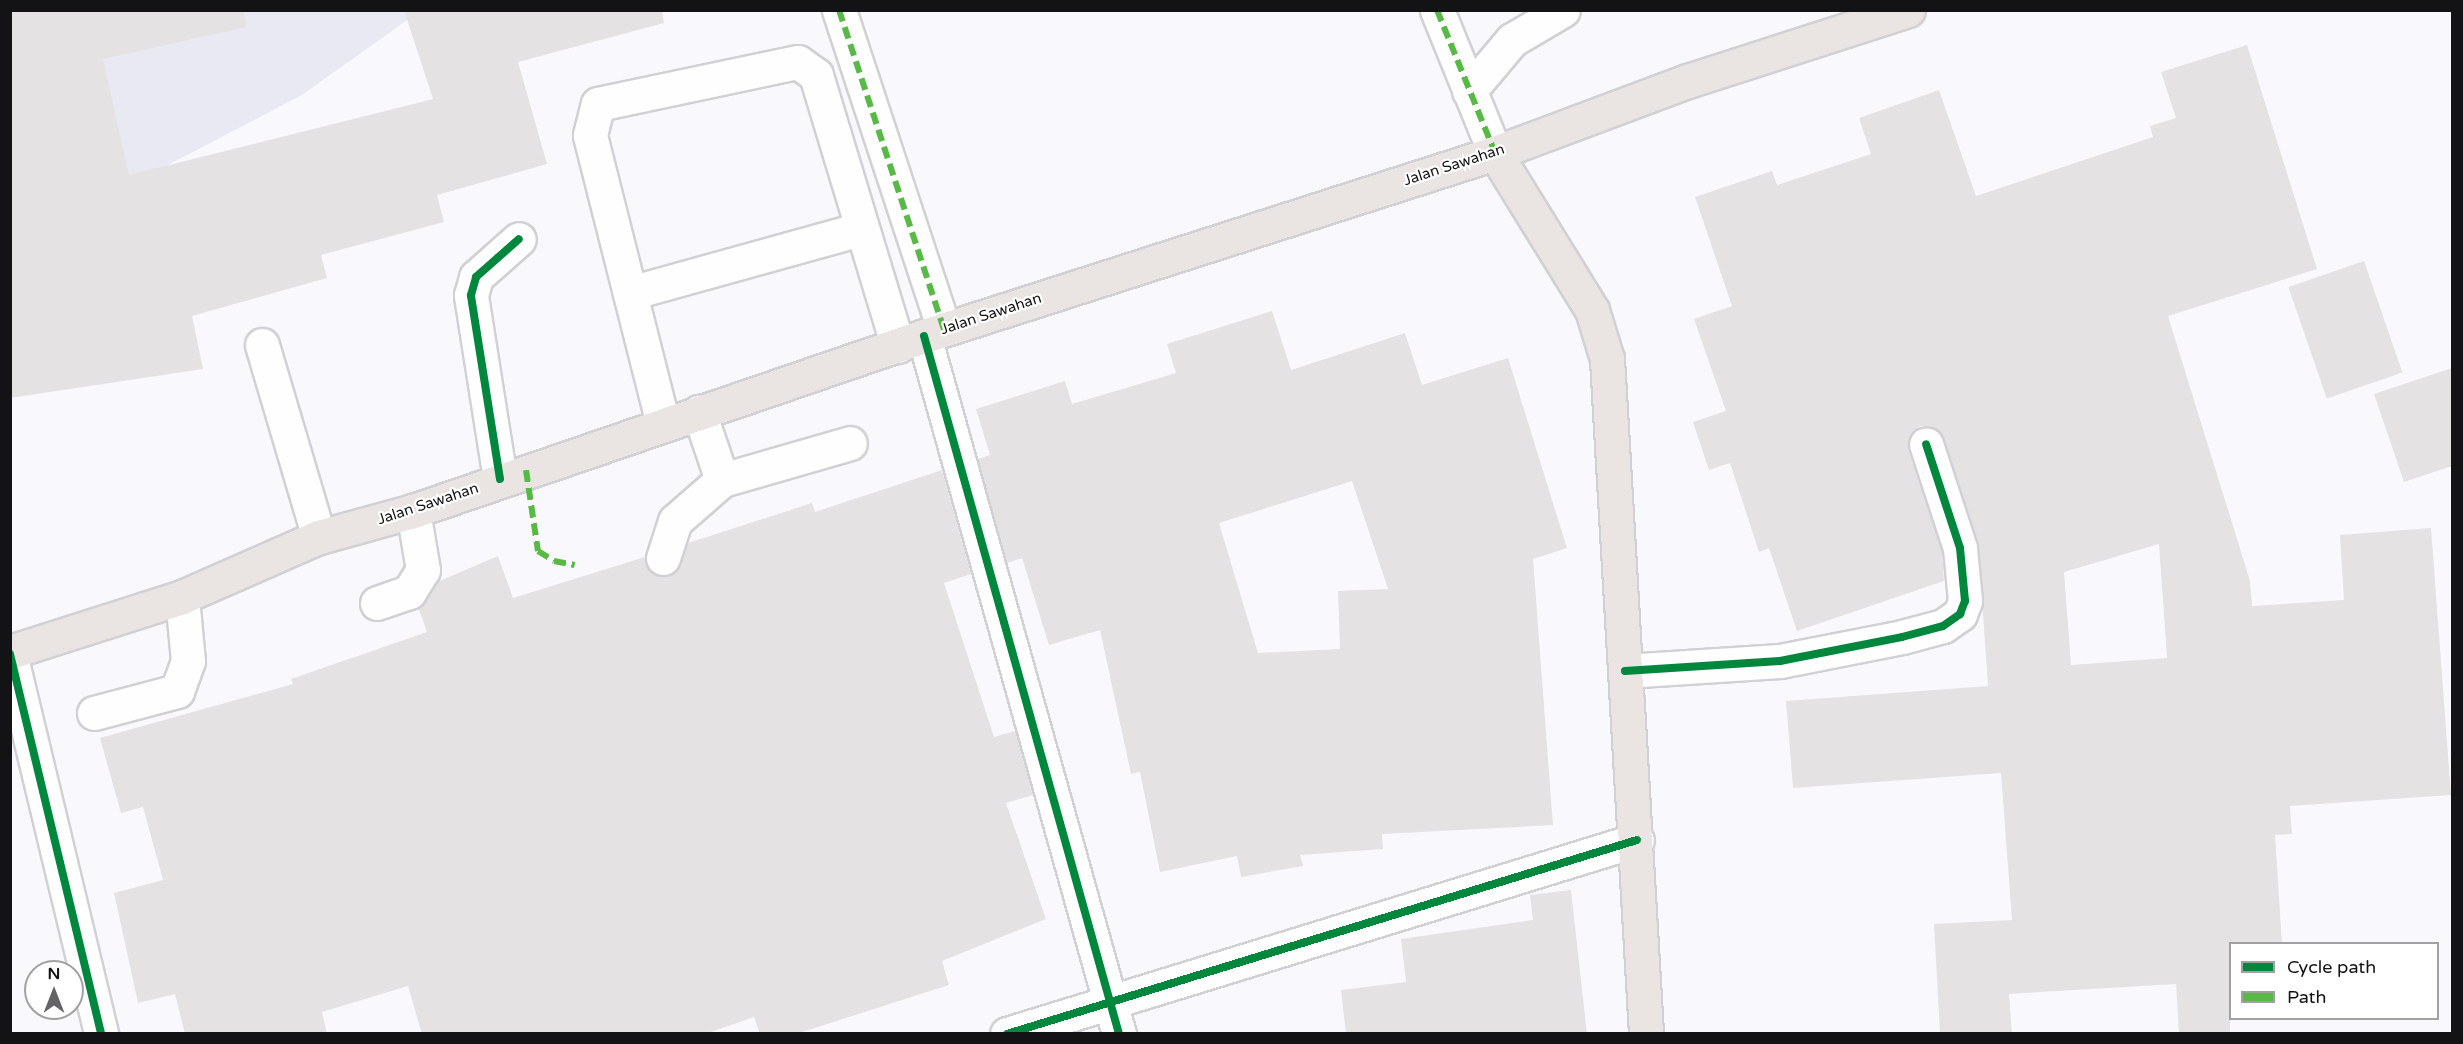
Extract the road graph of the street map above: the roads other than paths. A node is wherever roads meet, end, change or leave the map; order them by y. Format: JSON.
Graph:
{"nodes":[{"id":1,"x":839,"y":10,"type":"edge"},
{"id":2,"x":1437,"y":10,"type":"edge"},
{"id":3,"x":1563,"y":10,"type":"edge"},
{"id":4,"x":1908,"y":10,"type":"edge"},
{"id":5,"x":1469,"y":91,"type":"junction"},
{"id":6,"x":1495,"y":153,"type":"junction"},
{"id":7,"x":861,"y":229,"type":"junction"},
{"id":8,"x":519,"y":239,"type":"dead end"},
{"id":9,"x":630,"y":293,"type":"junction"},
{"id":10,"x":922,"y":337,"type":"junction"},
{"id":11,"x":262,"y":345,"type":"dead end"},
{"id":12,"x":699,"y":412,"type":"junction"},
{"id":13,"x":663,"y":424,"type":"junction"},
{"id":14,"x":850,"y":442,"type":"dead end"},
{"id":15,"x":1926,"y":444,"type":"dead end"},
{"id":16,"x":500,"y":479,"type":"junction"},
{"id":17,"x":722,"y":480,"type":"junction"},
{"id":18,"x":413,"y":511,"type":"junction"},
{"id":19,"x":319,"y":537,"type":"junction"},
{"id":20,"x":663,"y":558,"type":"dead end"},
{"id":21,"x":182,"y":597,"type":"junction"},
{"id":22,"x":377,"y":603,"type":"dead end"},
{"id":23,"x":10,"y":653,"type":"edge"},
{"id":24,"x":1625,"y":671,"type":"junction"},
{"id":25,"x":94,"y":713,"type":"dead end"},
{"id":26,"x":1637,"y":840,"type":"junction"},
{"id":27,"x":1109,"y":999,"type":"junction"},
{"id":28,"x":101,"y":1034,"type":"edge"},
{"id":29,"x":1007,"y":1034,"type":"edge"},
{"id":30,"x":1119,"y":1034,"type":"edge"},
{"id":31,"x":1646,"y":1034,"type":"edge"}],
"edges":[{"from":1,"to":10,"type":"street"},
{"from":2,"to":5,"type":"street"},
{"from":3,"to":5,"type":"street"},
{"from":4,"to":6,"type":"main road","name":"Jalan Sawahan"},
{"from":5,"to":6,"type":"street"},
{"from":6,"to":10,"type":"main road","name":"Jalan Sawahan"},
{"from":6,"to":24,"type":"main road"},
{"from":7,"to":9,"type":"street"},
{"from":7,"to":9,"type":"street"},
{"from":7,"to":10,"type":"street"},
{"from":8,"to":16,"type":"street"},
{"from":9,"to":13,"type":"street"},
{"from":10,"to":12,"type":"main road","name":"Jalan Sawahan"},
{"from":10,"to":27,"type":"street"},
{"from":11,"to":19,"type":"street"},
{"from":12,"to":13,"type":"main road","name":"Jalan Sawahan"},
{"from":12,"to":17,"type":"street"},
{"from":13,"to":16,"type":"main road","name":"Jalan Sawahan"},
{"from":14,"to":17,"type":"street"},
{"from":15,"to":24,"type":"street"},
{"from":16,"to":18,"type":"main road","name":"Jalan Sawahan"},
{"from":17,"to":20,"type":"street"},
{"from":18,"to":19,"type":"main road","name":"Jalan Sawahan"},
{"from":18,"to":22,"type":"street"},
{"from":19,"to":21,"type":"main road","name":"Jalan Sawahan"},
{"from":21,"to":23,"type":"main road","name":"Jalan Sawahan"},
{"from":21,"to":25,"type":"street"},
{"from":23,"to":28,"type":"street"},
{"from":24,"to":26,"type":"main road"},
{"from":26,"to":27,"type":"street"},
{"from":26,"to":31,"type":"main road"},
{"from":27,"to":29,"type":"street"},
{"from":27,"to":30,"type":"street"}]}
